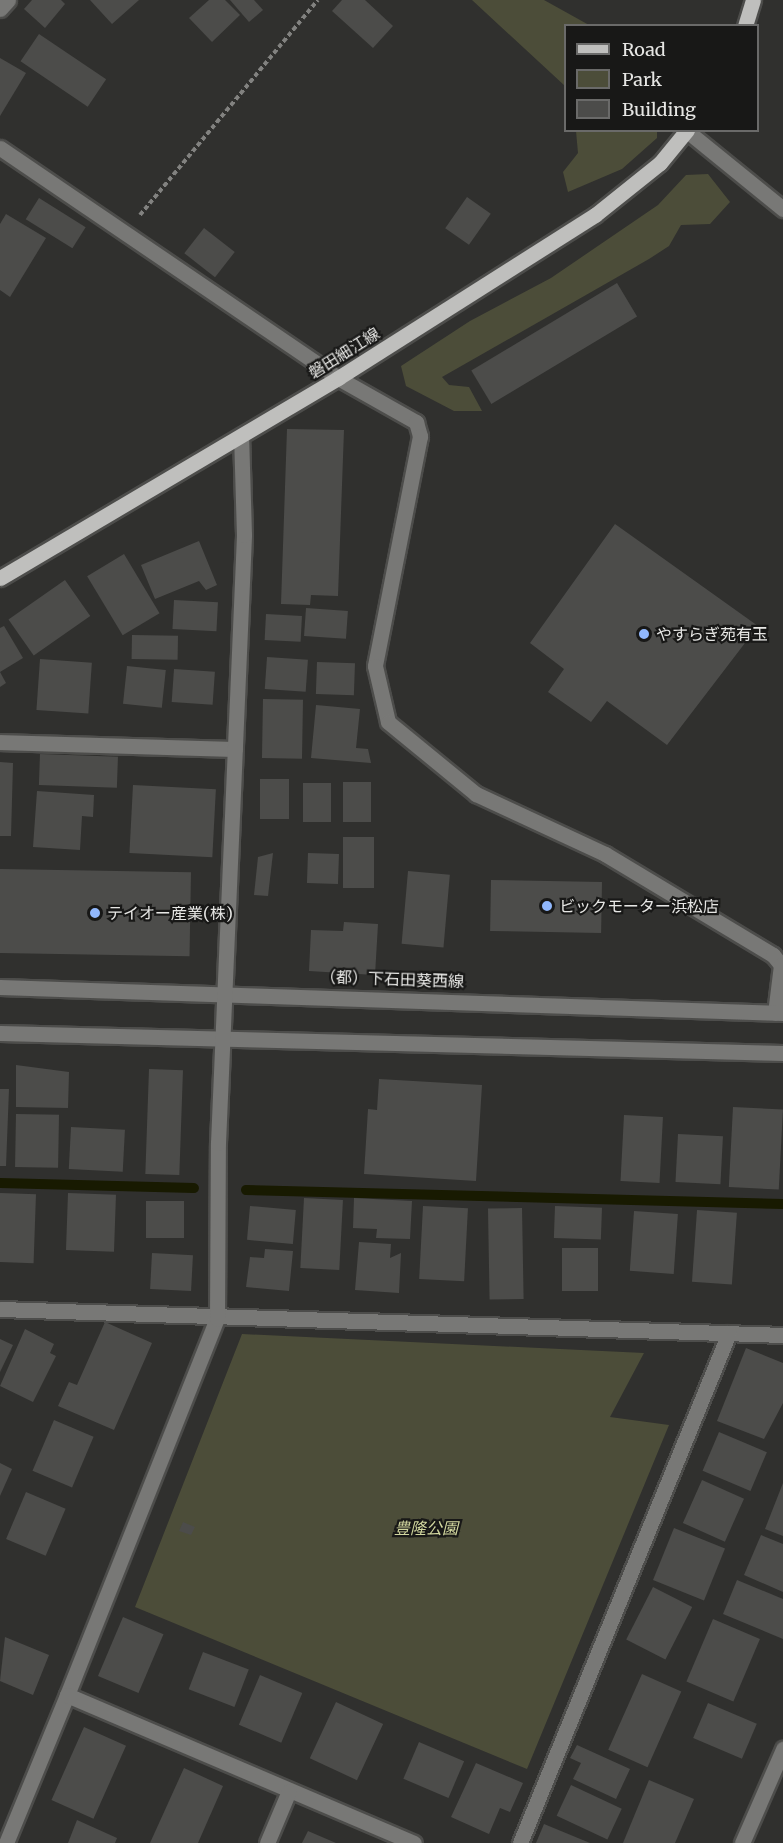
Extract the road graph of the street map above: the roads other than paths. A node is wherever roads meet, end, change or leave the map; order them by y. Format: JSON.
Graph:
{"nodes":[{"id":1,"x":8,"y":0,"type":"edge"},
{"id":2,"x":753,"y":0,"type":"edge"},
{"id":3,"x":0,"y":9,"type":"edge"},
{"id":4,"x":746,"y":24,"type":"edge"},
{"id":5,"x":686,"y":132,"type":"edge"},
{"id":6,"x":688,"y":132,"type":"edge"},
{"id":7,"x":0,"y":148,"type":"edge"},
{"id":8,"x":783,"y":209,"type":"edge"},
{"id":9,"x":338,"y":378,"type":"junction"},
{"id":10,"x":242,"y":436,"type":"junction"},
{"id":11,"x":0,"y":578,"type":"edge"},
{"id":12,"x":0,"y":742,"type":"edge"},
{"id":13,"x":235,"y":749,"type":"junction"},
{"id":14,"x":0,"y":987,"type":"edge"},
{"id":15,"x":225,"y":990,"type":"junction"},
{"id":16,"x":779,"y":1013,"type":"edge"},
{"id":17,"x":0,"y":1033,"type":"edge"},
{"id":18,"x":223,"y":1040,"type":"junction"},
{"id":19,"x":783,"y":1053,"type":"edge"},
{"id":20,"x":0,"y":1309,"type":"edge"},
{"id":21,"x":218,"y":1319,"type":"junction"},
{"id":22,"x":729,"y":1333,"type":"junction"},
{"id":23,"x":783,"y":1335,"type":"edge"},
{"id":24,"x":67,"y":1695,"type":"junction"},
{"id":25,"x":783,"y":1749,"type":"edge"},
{"id":26,"x":289,"y":1791,"type":"junction"},
{"id":27,"x":6,"y":1843,"type":"edge"},
{"id":28,"x":267,"y":1843,"type":"edge"},
{"id":29,"x":414,"y":1843,"type":"edge"},
{"id":30,"x":520,"y":1843,"type":"edge"},
{"id":31,"x":742,"y":1843,"type":"edge"}],
"edges":[{"from":1,"to":3,"type":"street"},
{"from":2,"to":4,"type":"main road"},
{"from":5,"to":9,"type":"main road","name":"磐田細江線"},
{"from":6,"to":8,"type":"street"},
{"from":7,"to":9,"type":"street"},
{"from":9,"to":10,"type":"main road","name":"磐田細江線"},
{"from":9,"to":16,"type":"street"},
{"from":10,"to":11,"type":"main road","name":"磐田細江線"},
{"from":10,"to":13,"type":"street"},
{"from":12,"to":13,"type":"street"},
{"from":13,"to":15,"type":"street"},
{"from":14,"to":15,"type":"street","name":"（都）下石田葵西線"},
{"from":15,"to":16,"type":"street","name":"（都）下石田葵西線"},
{"from":15,"to":18,"type":"street"},
{"from":17,"to":18,"type":"street"},
{"from":18,"to":19,"type":"street"},
{"from":18,"to":21,"type":"street"},
{"from":20,"to":21,"type":"street"},
{"from":21,"to":22,"type":"street"},
{"from":21,"to":24,"type":"street"},
{"from":22,"to":23,"type":"street"},
{"from":22,"to":30,"type":"street"},
{"from":24,"to":26,"type":"street"},
{"from":24,"to":27,"type":"street"},
{"from":25,"to":31,"type":"street"},
{"from":26,"to":28,"type":"street"},
{"from":26,"to":29,"type":"street"}]}
